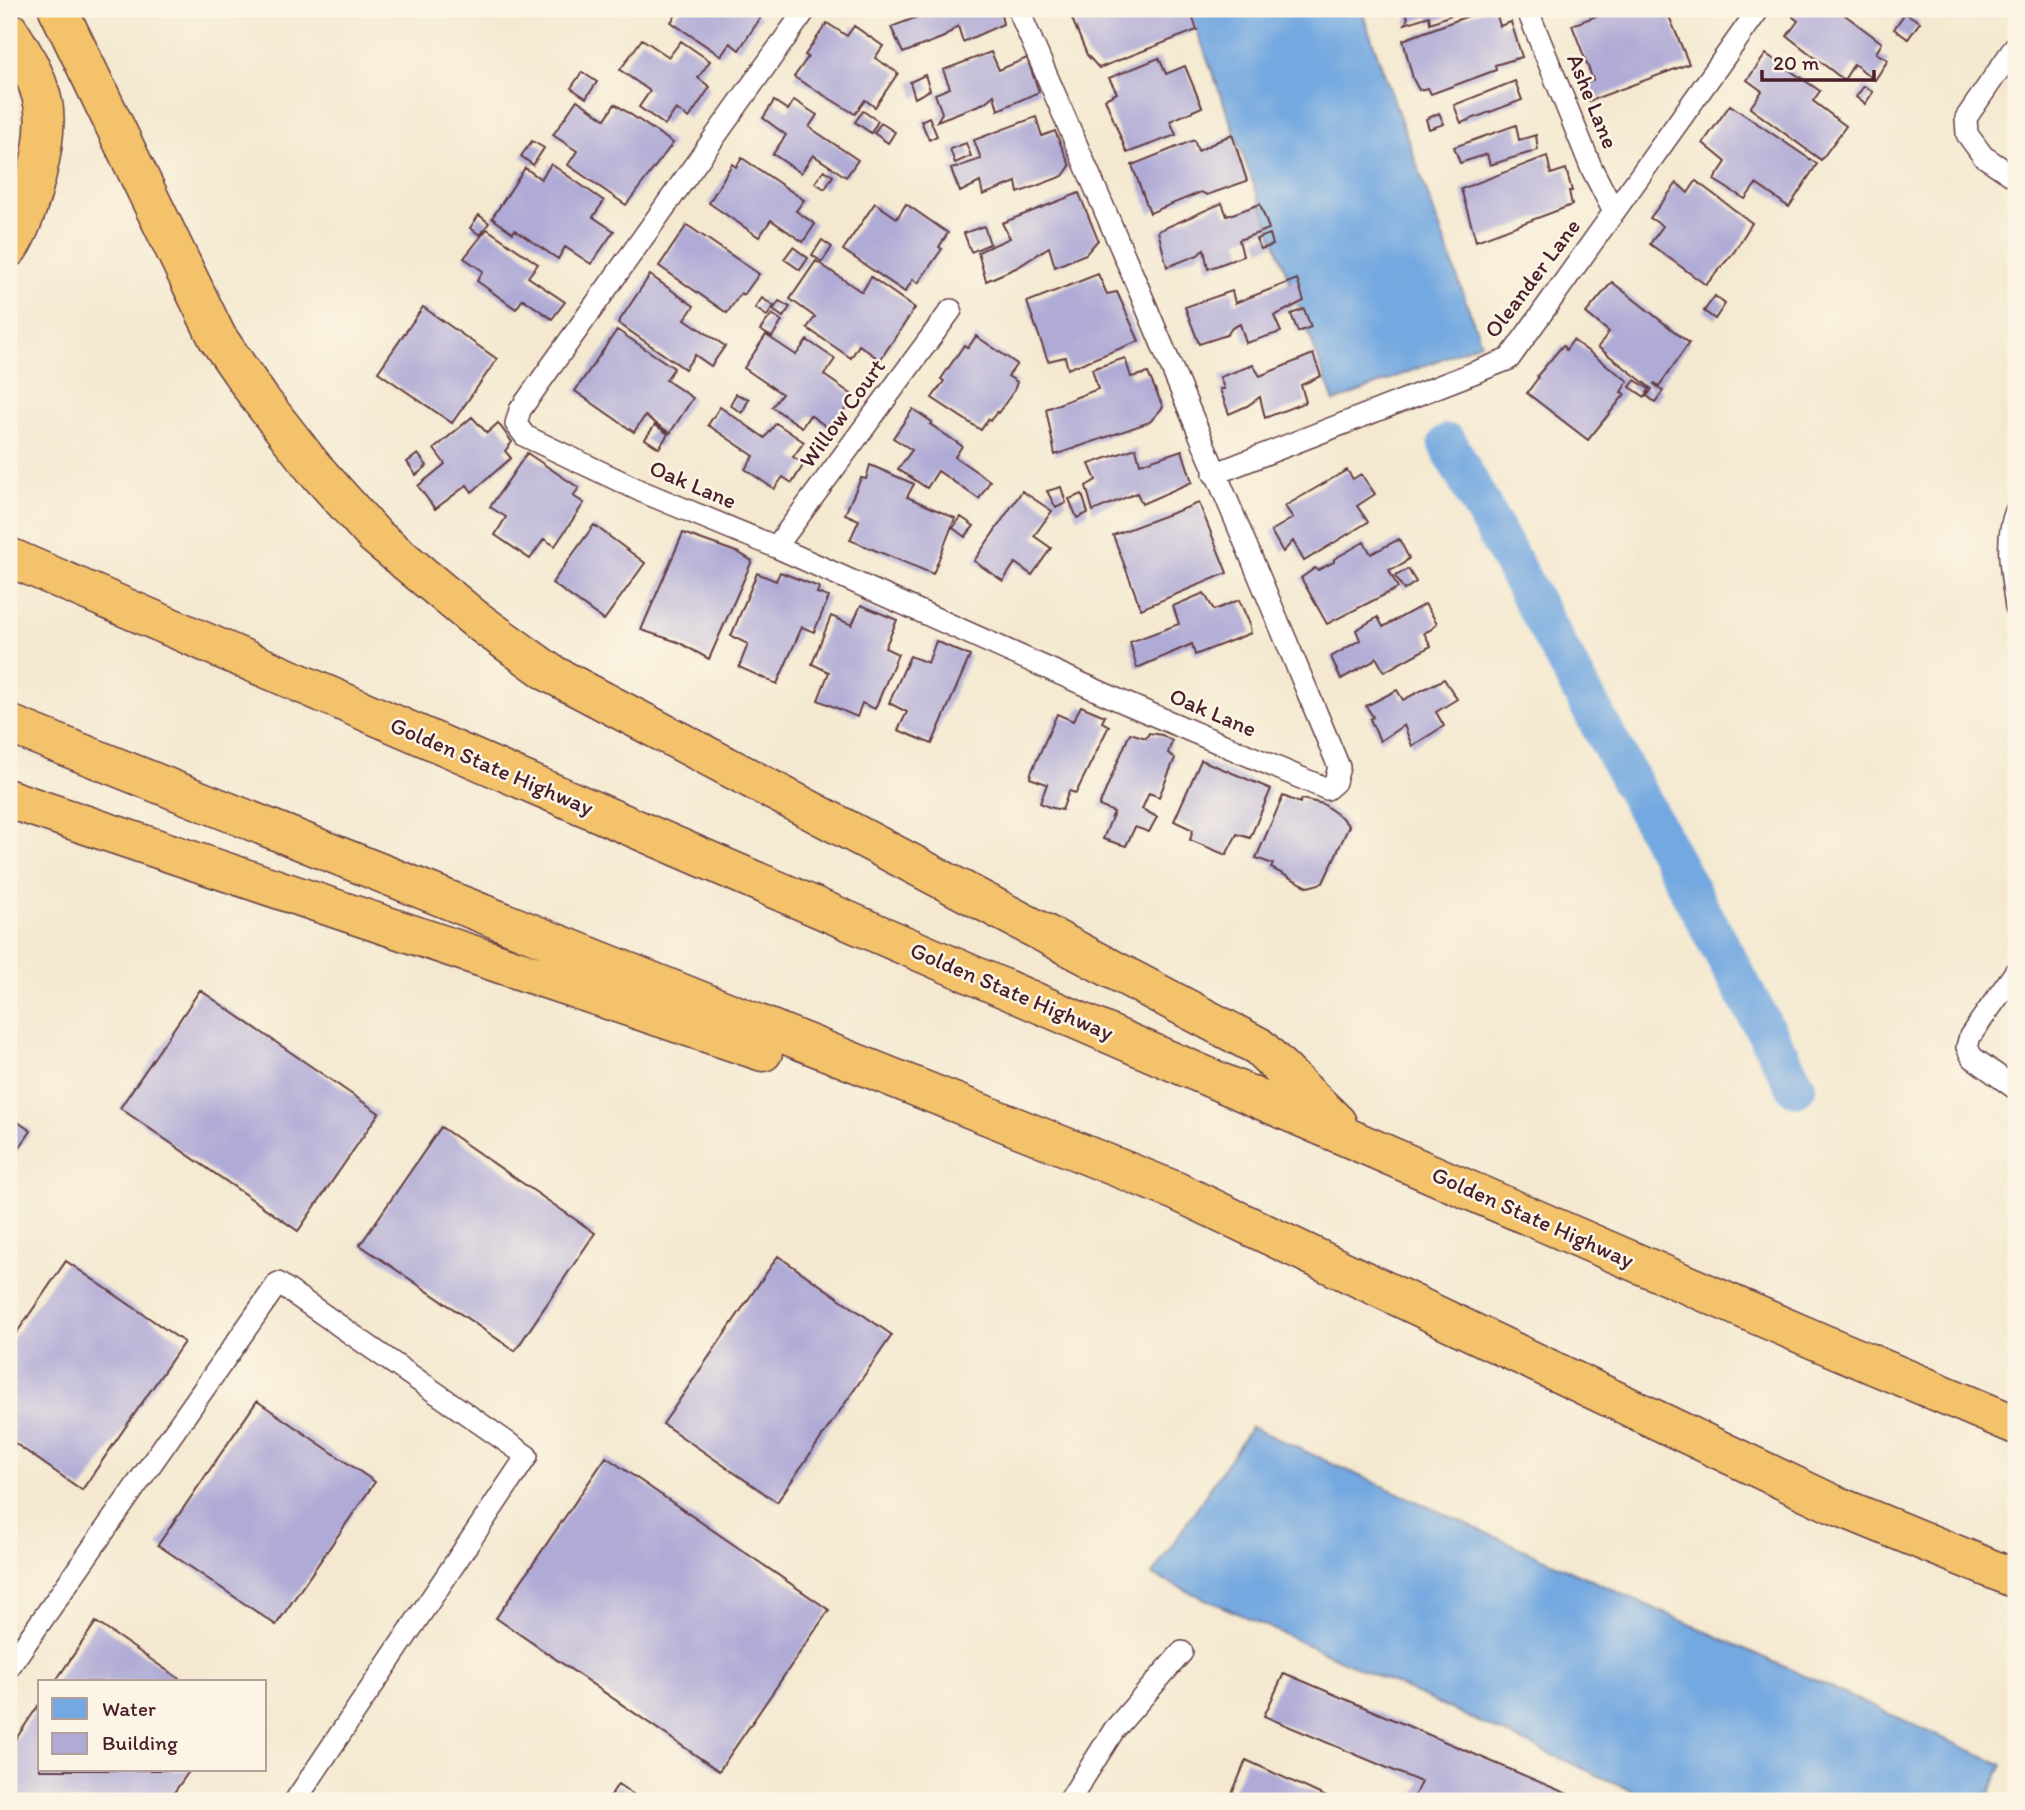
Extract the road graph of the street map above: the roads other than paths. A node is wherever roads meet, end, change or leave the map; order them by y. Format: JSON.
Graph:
{"nodes":[{"id":1,"x":58,"y":9,"type":"edge"},
{"id":2,"x":806,"y":9,"type":"edge"},
{"id":3,"x":1018,"y":9,"type":"edge"},
{"id":4,"x":1527,"y":9,"type":"edge"},
{"id":5,"x":1759,"y":9,"type":"edge"},
{"id":6,"x":9,"y":31,"type":"edge"},
{"id":7,"x":2016,"y":46,"type":"edge"},
{"id":8,"x":2016,"y":178,"type":"edge"},
{"id":9,"x":1614,"y":212,"type":"junction"},
{"id":10,"x":9,"y":247,"type":"edge"},
{"id":11,"x":951,"y":310,"type":"dead end"},
{"id":12,"x":1214,"y":474,"type":"junction"},
{"id":13,"x":2016,"y":511,"type":"edge"},
{"id":14,"x":776,"y":547,"type":"junction"},
{"id":15,"x":9,"y":557,"type":"edge"},
{"id":16,"x":2016,"y":607,"type":"edge"},
{"id":17,"x":9,"y":724,"type":"edge"},
{"id":18,"x":9,"y":799,"type":"edge"},
{"id":19,"x":2016,"y":971,"type":"edge"},
{"id":20,"x":2016,"y":1089,"type":"edge"},
{"id":21,"x":1353,"y":1139,"type":"junction"},
{"id":22,"x":1176,"y":1191,"type":"junction"},
{"id":23,"x":2016,"y":1425,"type":"edge"},
{"id":24,"x":2016,"y":1579,"type":"edge"},
{"id":25,"x":1182,"y":1652,"type":"dead end"},
{"id":26,"x":9,"y":1667,"type":"edge"},
{"id":27,"x":295,"y":1801,"type":"edge"},
{"id":28,"x":1069,"y":1801,"type":"edge"}],
"edges":[{"from":1,"to":21,"type":"highway"},
{"from":2,"to":14,"type":"lane","name":"Oak Lane"},
{"from":3,"to":12,"type":"lane"},
{"from":4,"to":9,"type":"lane","name":"Ashe Lane"},
{"from":5,"to":9,"type":"lane","name":"Oleander Lane"},
{"from":6,"to":10,"type":"highway"},
{"from":7,"to":8,"type":"lane"},
{"from":9,"to":12,"type":"lane","name":"Oleander Lane"},
{"from":11,"to":14,"type":"lane","name":"Willow Court"},
{"from":12,"to":14,"type":"lane","name":"Oak Lane"},
{"from":13,"to":16,"type":"lane"},
{"from":15,"to":21,"type":"highway","name":"Golden State Highway"},
{"from":17,"to":22,"type":"highway"},
{"from":18,"to":22,"type":"highway"},
{"from":19,"to":20,"type":"lane"},
{"from":21,"to":23,"type":"highway","name":"Golden State Highway"},
{"from":22,"to":24,"type":"highway"},
{"from":25,"to":28,"type":"lane"},
{"from":26,"to":27,"type":"lane"}]}
